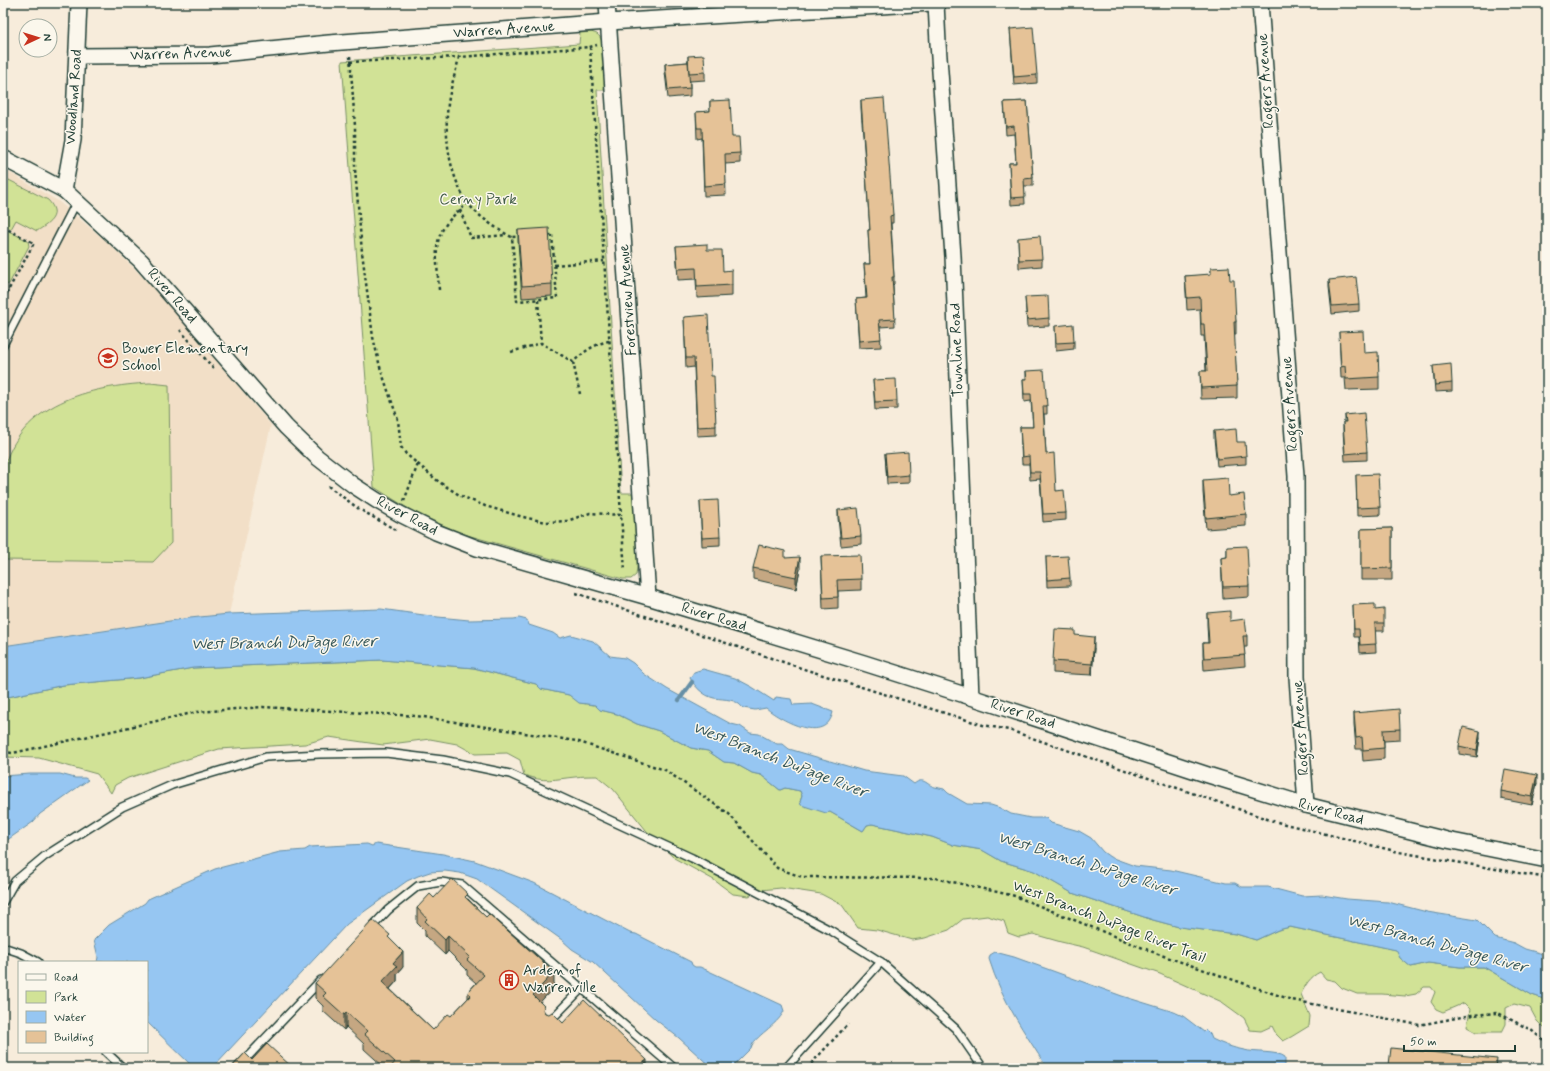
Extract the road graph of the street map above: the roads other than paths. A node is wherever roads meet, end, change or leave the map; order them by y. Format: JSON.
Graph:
{"nodes":[{"id":1,"x":79,"y":3,"type":"edge"},
{"id":2,"x":607,"y":3,"type":"edge"},
{"id":3,"x":932,"y":3,"type":"edge"},
{"id":4,"x":936,"y":3,"type":"edge"},
{"id":5,"x":1260,"y":3,"type":"edge"},
{"id":6,"x":608,"y":22,"type":"junction"},
{"id":7,"x":78,"y":56,"type":"junction"},
{"id":8,"x":3,"y":158,"type":"edge"},
{"id":9,"x":64,"y":190,"type":"junction"},
{"id":10,"x":77,"y":201,"type":"junction"},
{"id":11,"x":3,"y":345,"type":"edge"},
{"id":12,"x":3,"y":407,"type":"edge"},
{"id":13,"x":3,"y":422,"type":"edge"},
{"id":14,"x":648,"y":597,"type":"junction"},
{"id":15,"x":972,"y":697,"type":"junction"},
{"id":16,"x":1306,"y":805,"type":"junction"},
{"id":17,"x":1547,"y":860,"type":"edge"},
{"id":18,"x":3,"y":902,"type":"edge"},
{"id":19,"x":366,"y":933,"type":"edge"},
{"id":20,"x":3,"y":947,"type":"edge"},
{"id":21,"x":36,"y":961,"type":"edge"},
{"id":22,"x":881,"y":962,"type":"junction"},
{"id":23,"x":328,"y":972,"type":"edge"},
{"id":24,"x":582,"y":988,"type":"junction"},
{"id":25,"x":548,"y":1024,"type":"edge"},
{"id":26,"x":107,"y":1053,"type":"edge"},
{"id":27,"x":123,"y":1068,"type":"edge"},
{"id":28,"x":237,"y":1068,"type":"edge"},
{"id":29,"x":674,"y":1068,"type":"edge"},
{"id":30,"x":786,"y":1068,"type":"edge"},
{"id":31,"x":983,"y":1068,"type":"edge"}],
"edges":[{"from":1,"to":7,"type":"street","name":"Woodland Road"},
{"from":2,"to":6,"type":"street","name":"Forestview Avenue"},
{"from":3,"to":6,"type":"street","name":"Warren Avenue"},
{"from":4,"to":15,"type":"street","name":"Townline Road"},
{"from":5,"to":16,"type":"street","name":"Rogers Avenue"},
{"from":6,"to":7,"type":"street","name":"Warren Avenue"},
{"from":6,"to":14,"type":"street","name":"Forestview Avenue"},
{"from":7,"to":9,"type":"street","name":"Woodland Road"},
{"from":8,"to":9,"type":"street","name":"River Road"},
{"from":9,"to":10,"type":"street","name":"River Road"},
{"from":10,"to":11,"type":"lane"},
{"from":10,"to":14,"type":"street","name":"River Road"},
{"from":12,"to":13,"type":"lane"},
{"from":14,"to":15,"type":"street","name":"River Road"},
{"from":15,"to":16,"type":"street","name":"River Road"},
{"from":16,"to":17,"type":"street","name":"River Road"},
{"from":18,"to":22,"type":"lane"},
{"from":19,"to":24,"type":"lane"},
{"from":20,"to":21,"type":"lane"},
{"from":22,"to":30,"type":"lane"},
{"from":22,"to":31,"type":"lane"},
{"from":23,"to":28,"type":"lane"},
{"from":24,"to":25,"type":"lane"},
{"from":24,"to":29,"type":"lane"},
{"from":26,"to":27,"type":"lane"}]}
